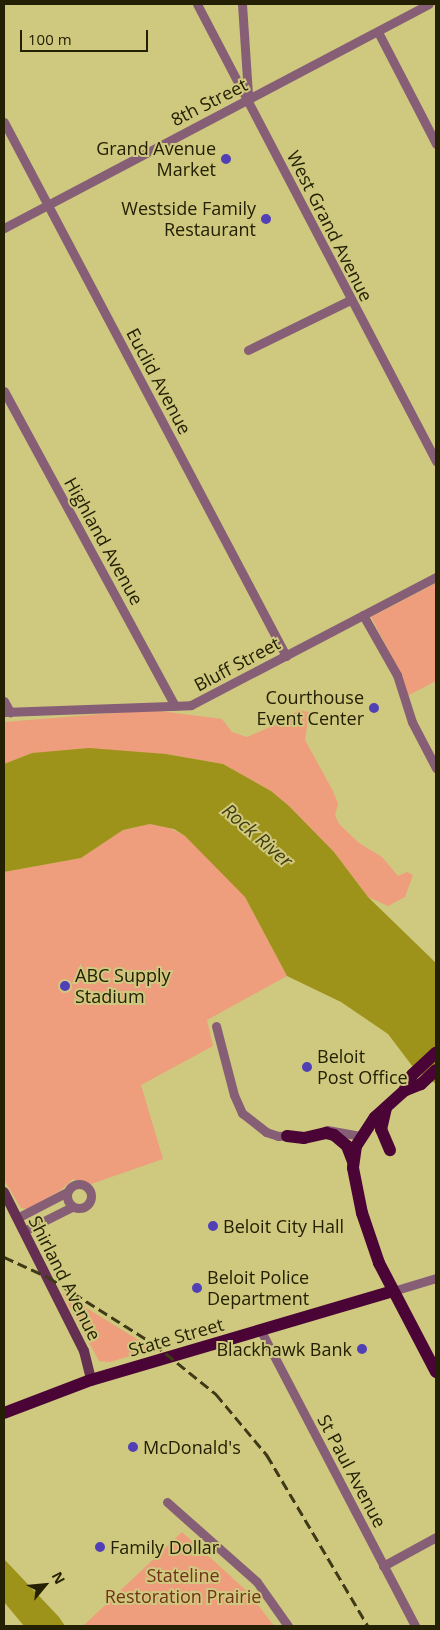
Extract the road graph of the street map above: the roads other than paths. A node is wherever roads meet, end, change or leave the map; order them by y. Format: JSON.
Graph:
{"nodes":[{"id":1,"x":197,"y":4,"type":"edge"},
{"id":2,"x":242,"y":4,"type":"edge"},
{"id":3,"x":428,"y":4,"type":"edge"},
{"id":4,"x":378,"y":32,"type":"junction"},
{"id":5,"x":248,"y":101,"type":"junction"},
{"id":6,"x":4,"y":122,"type":"edge"},
{"id":7,"x":436,"y":144,"type":"edge"},
{"id":8,"x":47,"y":205,"type":"junction"},
{"id":9,"x":4,"y":228,"type":"edge"},
{"id":10,"x":350,"y":300,"type":"junction"},
{"id":11,"x":248,"y":350,"type":"dead end"},
{"id":12,"x":4,"y":392,"type":"edge"},
{"id":13,"x":436,"y":461,"type":"edge"},
{"id":14,"x":436,"y":577,"type":"edge"},
{"id":15,"x":363,"y":615,"type":"junction"},
{"id":16,"x":286,"y":656,"type":"junction"},
{"id":17,"x":4,"y":701,"type":"edge"},
{"id":18,"x":175,"y":706,"type":"junction"},
{"id":19,"x":7,"y":712,"type":"edge"},
{"id":20,"x":436,"y":768,"type":"edge"},
{"id":21,"x":216,"y":1026,"type":"dead end"},
{"id":22,"x":436,"y":1053,"type":"edge"},
{"id":23,"x":436,"y":1070,"type":"edge"},
{"id":24,"x":417,"y":1079,"type":"junction"},
{"id":25,"x":386,"y":1106,"type":"junction"},
{"id":26,"x":282,"y":1136,"type":"junction"},
{"id":27,"x":361,"y":1136,"type":"junction"},
{"id":28,"x":390,"y":1150,"type":"dead end"},
{"id":29,"x":353,"y":1162,"type":"junction"},
{"id":30,"x":4,"y":1192,"type":"edge"},
{"id":31,"x":67,"y":1192,"type":"junction"},
{"id":32,"x":72,"y":1207,"type":"junction"},
{"id":33,"x":17,"y":1218,"type":"junction"},
{"id":34,"x":24,"y":1231,"type":"junction"},
{"id":35,"x":436,"y":1278,"type":"edge"},
{"id":36,"x":393,"y":1291,"type":"junction"},
{"id":37,"x":261,"y":1331,"type":"junction"},
{"id":38,"x":436,"y":1372,"type":"edge"},
{"id":39,"x":91,"y":1380,"type":"junction"},
{"id":40,"x":4,"y":1413,"type":"edge"},
{"id":41,"x":167,"y":1502,"type":"dead end"},
{"id":42,"x":436,"y":1537,"type":"edge"},
{"id":43,"x":383,"y":1566,"type":"junction"},
{"id":44,"x":288,"y":1626,"type":"edge"},
{"id":45,"x":415,"y":1626,"type":"edge"}],
"edges":[{"from":1,"to":5,"type":"street","name":"West Grand Avenue"},
{"from":2,"to":5,"type":"street"},
{"from":3,"to":4,"type":"street","name":"8th Street"},
{"from":4,"to":5,"type":"street","name":"8th Street"},
{"from":4,"to":7,"type":"street"},
{"from":5,"to":8,"type":"street","name":"8th Street"},
{"from":5,"to":10,"type":"street","name":"West Grand Avenue"},
{"from":6,"to":8,"type":"street","name":"Euclid Avenue"},
{"from":8,"to":9,"type":"street","name":"8th Street"},
{"from":8,"to":16,"type":"street","name":"Euclid Avenue"},
{"from":10,"to":11,"type":"street"},
{"from":10,"to":13,"type":"street","name":"West Grand Avenue"},
{"from":12,"to":18,"type":"street","name":"Highland Avenue"},
{"from":14,"to":15,"type":"street","name":"Bluff Street"},
{"from":15,"to":16,"type":"street","name":"Bluff Street"},
{"from":15,"to":20,"type":"street"},
{"from":16,"to":18,"type":"street","name":"Bluff Street"},
{"from":17,"to":19,"type":"street"},
{"from":18,"to":19,"type":"street","name":"Bluff Street"},
{"from":21,"to":26,"type":"street"},
{"from":22,"to":24,"type":"main road"},
{"from":23,"to":24,"type":"main road"},
{"from":24,"to":25,"type":"main road"},
{"from":25,"to":27,"type":"main road"},
{"from":25,"to":28,"type":"main road"},
{"from":26,"to":27,"type":"street"},
{"from":26,"to":29,"type":"main road"},
{"from":27,"to":29,"type":"main road"},
{"from":29,"to":36,"type":"main road"},
{"from":30,"to":33,"type":"street","name":"Shirland Avenue"},
{"from":31,"to":32,"type":"street"},
{"from":31,"to":32,"type":"street"},
{"from":31,"to":33,"type":"street"},
{"from":32,"to":34,"type":"street"},
{"from":33,"to":34,"type":"street","name":"Shirland Avenue"},
{"from":34,"to":39,"type":"street","name":"Shirland Avenue"},
{"from":35,"to":36,"type":"street","name":"State Street"},
{"from":36,"to":37,"type":"main road","name":"State Street"},
{"from":36,"to":38,"type":"main road"},
{"from":37,"to":39,"type":"main road","name":"State Street"},
{"from":37,"to":43,"type":"street","name":"St Paul Avenue"},
{"from":39,"to":40,"type":"main road","name":"State Street"},
{"from":41,"to":44,"type":"street"},
{"from":42,"to":43,"type":"street"},
{"from":43,"to":45,"type":"street","name":"St Paul Avenue"}]}
